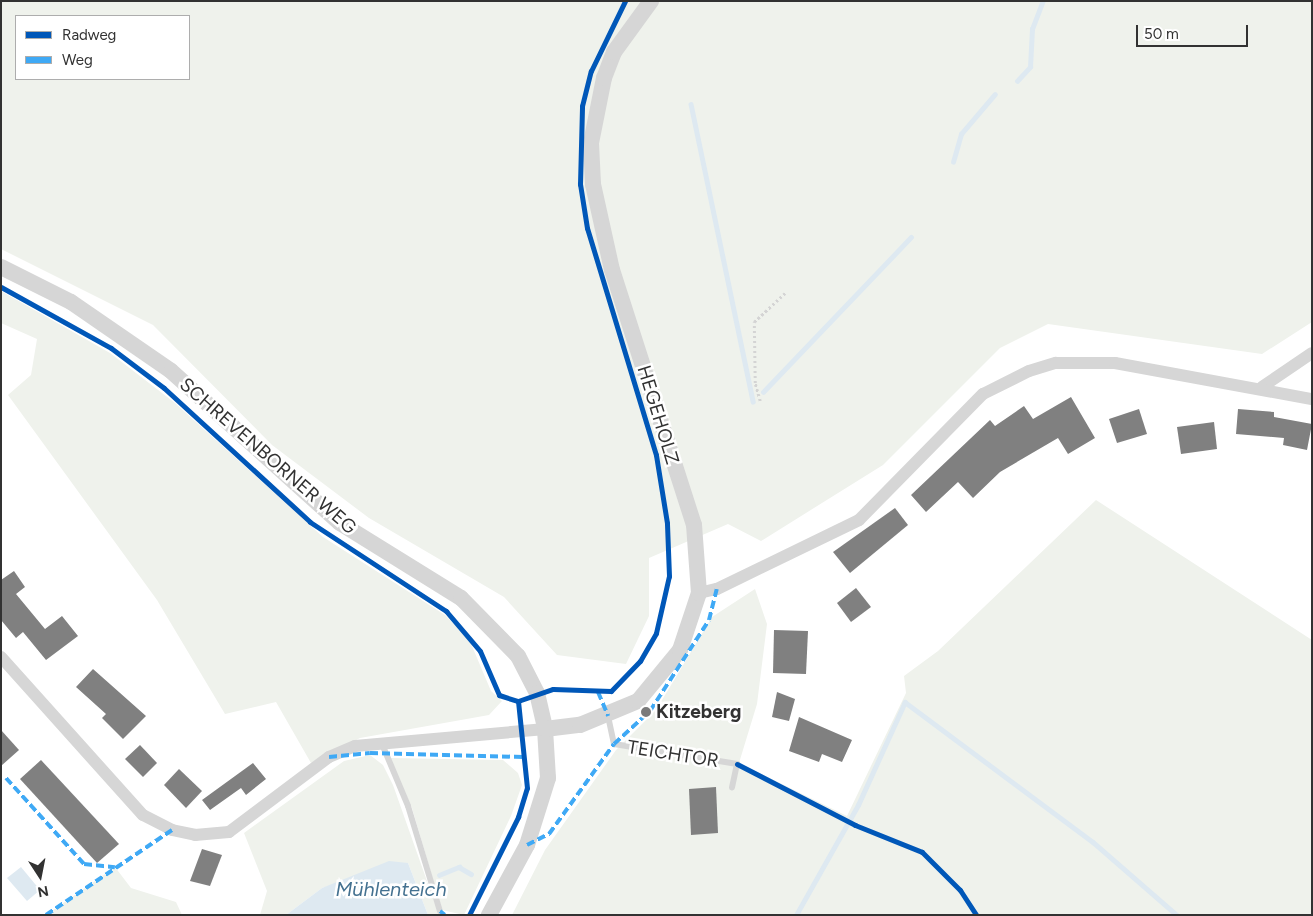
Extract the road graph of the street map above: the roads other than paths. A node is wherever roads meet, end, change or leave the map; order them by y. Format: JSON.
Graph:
{"nodes":[{"id":1,"x":651,"y":1,"type":"edge"},
{"id":2,"x":1,"y":267,"type":"edge"},
{"id":3,"x":1312,"y":353,"type":"edge"},
{"id":4,"x":1262,"y":387,"type":"junction"},
{"id":5,"x":1312,"y":399,"type":"edge"},
{"id":6,"x":699,"y":593,"type":"junction"},
{"id":7,"x":1,"y":657,"type":"edge"},
{"id":8,"x":608,"y":716,"type":"junction"},
{"id":9,"x":545,"y":729,"type":"junction"},
{"id":10,"x":382,"y":742,"type":"junction"},
{"id":11,"x":732,"y":787,"type":"dead end"},
{"id":12,"x":440,"y":911,"type":"dead end"},
{"id":13,"x":489,"y":915,"type":"edge"}],
"edges":[{"from":1,"to":6,"type":"street","name":"HEGEHOLZ"},
{"from":2,"to":9,"type":"street","name":"SCHREVENBORNER WEG"},
{"from":3,"to":4,"type":"street"},
{"from":4,"to":5,"type":"street"},
{"from":4,"to":6,"type":"street"},
{"from":6,"to":8,"type":"street","name":"HEGEHOLZ"},
{"from":7,"to":10,"type":"street"},
{"from":8,"to":9,"type":"street","name":"HEGEHOLZ"},
{"from":8,"to":11,"type":"lane","name":"TEICHTOR"},
{"from":9,"to":10,"type":"street"},
{"from":9,"to":13,"type":"street"},
{"from":10,"to":12,"type":"lane"}]}
